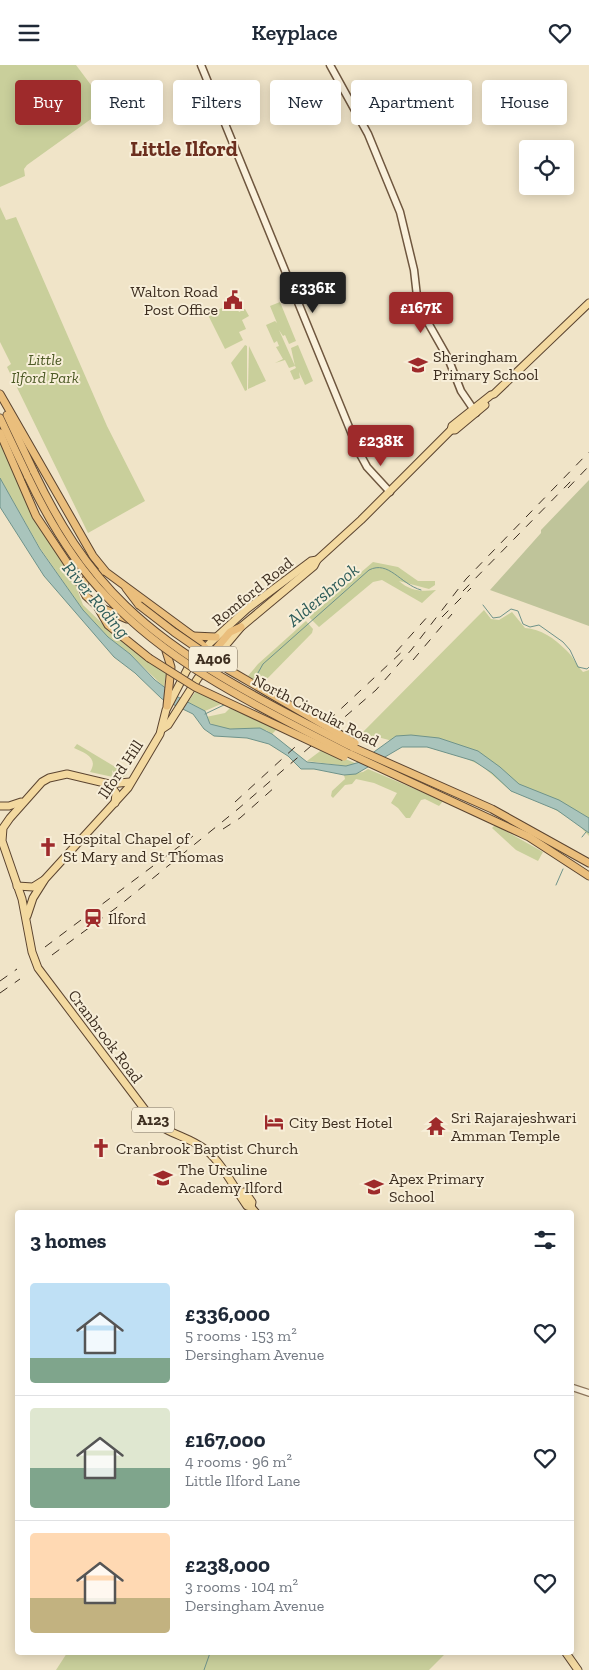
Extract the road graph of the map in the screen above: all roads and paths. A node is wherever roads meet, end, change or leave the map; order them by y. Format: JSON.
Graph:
{"nodes":[{"id":1,"x":201,"y":65,"type":"edge"},
{"id":2,"x":330,"y":65,"type":"edge"},
{"id":3,"x":589,"y":303,"type":"edge"},
{"id":4,"x":0,"y":394,"type":"edge"},
{"id":5,"x":0,"y":399,"type":"edge"},
{"id":6,"x":474,"y":411,"type":"junction"},
{"id":7,"x":0,"y":418,"type":"edge"},
{"id":8,"x":0,"y":433,"type":"edge"},
{"id":9,"x":31,"y":475,"type":"junction"},
{"id":10,"x":390,"y":492,"type":"junction"},
{"id":11,"x":317,"y":560,"type":"junction"},
{"id":12,"x":106,"y":572,"type":"junction"},
{"id":13,"x":124,"y":586,"type":"junction"},
{"id":14,"x":83,"y":589,"type":"junction"},
{"id":15,"x":97,"y":606,"type":"junction"},
{"id":16,"x":241,"y":627,"type":"joint"},
{"id":17,"x":193,"y":636,"type":"junction"},
{"id":18,"x":216,"y":637,"type":"junction"},
{"id":19,"x":166,"y":651,"type":"junction"},
{"id":20,"x":212,"y":652,"type":"junction"},
{"id":21,"x":189,"y":666,"type":"junction"},
{"id":22,"x":167,"y":706,"type":"junction"},
{"id":23,"x":162,"y":729,"type":"junction"},
{"id":24,"x":387,"y":761,"type":"junction"},
{"id":25,"x":383,"y":771,"type":"junction"},
{"id":26,"x":130,"y":782,"type":"junction"},
{"id":27,"x":108,"y":784,"type":"junction"},
{"id":28,"x":25,"y":800,"type":"junction"},
{"id":29,"x":115,"y":803,"type":"junction"},
{"id":30,"x":0,"y":806,"type":"edge"},
{"id":31,"x":1,"y":840,"type":"edge"},
{"id":32,"x":589,"y":863,"type":"edge"},
{"id":33,"x":589,"y":876,"type":"edge"},
{"id":34,"x":44,"y":879,"type":"junction"},
{"id":35,"x":17,"y":886,"type":"junction"},
{"id":36,"x":27,"y":917,"type":"junction"},
{"id":37,"x":253,"y":1210,"type":"edge"},
{"id":38,"x":574,"y":1388,"type":"edge"},
{"id":39,"x":589,"y":1393,"type":"edge"},
{"id":40,"x":567,"y":1655,"type":"edge"},
{"id":41,"x":578,"y":1670,"type":"edge"}],
"edges":[{"from":1,"to":10,"type":"main road"},
{"from":2,"to":6,"type":"main road"},
{"from":3,"to":6,"type":"main road","name":"Romford Road"},
{"from":4,"to":12,"type":"highway","number":"A406"},
{"from":5,"to":9,"type":"highway","name":"North Circular Road","number":"A406"},
{"from":6,"to":10,"type":"main road","name":"Romford Road"},
{"from":7,"to":9,"type":"highway","name":"North Circular Road","number":"A406"},
{"from":8,"to":14,"type":"highway","number":"A406"},
{"from":9,"to":24,"type":"highway","name":"North Circular Road","number":"A406","bridge":true},
{"from":9,"to":25,"type":"highway","name":"North Circular Road","number":"A406","bridge":true},
{"from":10,"to":11,"type":"main road","name":"Romford Road"},
{"from":11,"to":16,"type":"main road","name":"Romford Road"},
{"from":11,"to":18,"type":"main road","name":"Romford Road"},
{"from":12,"to":13,"type":"highway","number":"A406"},
{"from":12,"to":14,"type":"highway"},
{"from":13,"to":17,"type":"highway","number":"A406"},
{"from":13,"to":24,"type":"highway","number":"A406","bridge":true},
{"from":14,"to":15,"type":"highway","number":"A406"},
{"from":15,"to":19,"type":"highway","number":"A406"},
{"from":15,"to":25,"type":"highway","number":"A406","bridge":true},
{"from":16,"to":20,"type":"highway"},
{"from":17,"to":18,"type":"highway","number":"A406"},
{"from":17,"to":20,"type":"highway","number":"A406"},
{"from":18,"to":20,"type":"main road","name":"Romford Road"},
{"from":19,"to":21,"type":"highway","number":"A406"},
{"from":19,"to":22,"type":"highway","number":"A406"},
{"from":20,"to":21,"type":"highway"},
{"from":20,"to":23,"type":"main road","name":"Ilford Hill"},
{"from":21,"to":22,"type":"main road","name":"Ilford Hill"},
{"from":22,"to":23,"type":"main road","name":"Ilford Hill"},
{"from":23,"to":26,"type":"main road","name":"Ilford Hill"},
{"from":24,"to":32,"type":"highway","name":"North Circular Road","number":"A406"},
{"from":25,"to":33,"type":"highway","name":"North Circular Road","number":"A406"},
{"from":26,"to":27,"type":"main road"},
{"from":26,"to":29,"type":"main road","name":"Ilford Hill"},
{"from":27,"to":28,"type":"main road"},
{"from":27,"to":29,"type":"main road"},
{"from":28,"to":30,"type":"main road"},
{"from":28,"to":31,"type":"main road"},
{"from":29,"to":34,"type":"main road","name":"Ilford Hill"},
{"from":31,"to":35,"type":"main road","name":"Cranbrook Road"},
{"from":34,"to":35,"type":"main road"},
{"from":34,"to":36,"type":"main road","name":"Ilford Hill"},
{"from":35,"to":36,"type":"main road","name":"Cranbrook Road","number":"A123"},
{"from":36,"to":37,"type":"main road","name":"Cranbrook Road","number":"A123"},
{"from":38,"to":39,"type":"street"},
{"from":40,"to":41,"type":"main road"}]}
